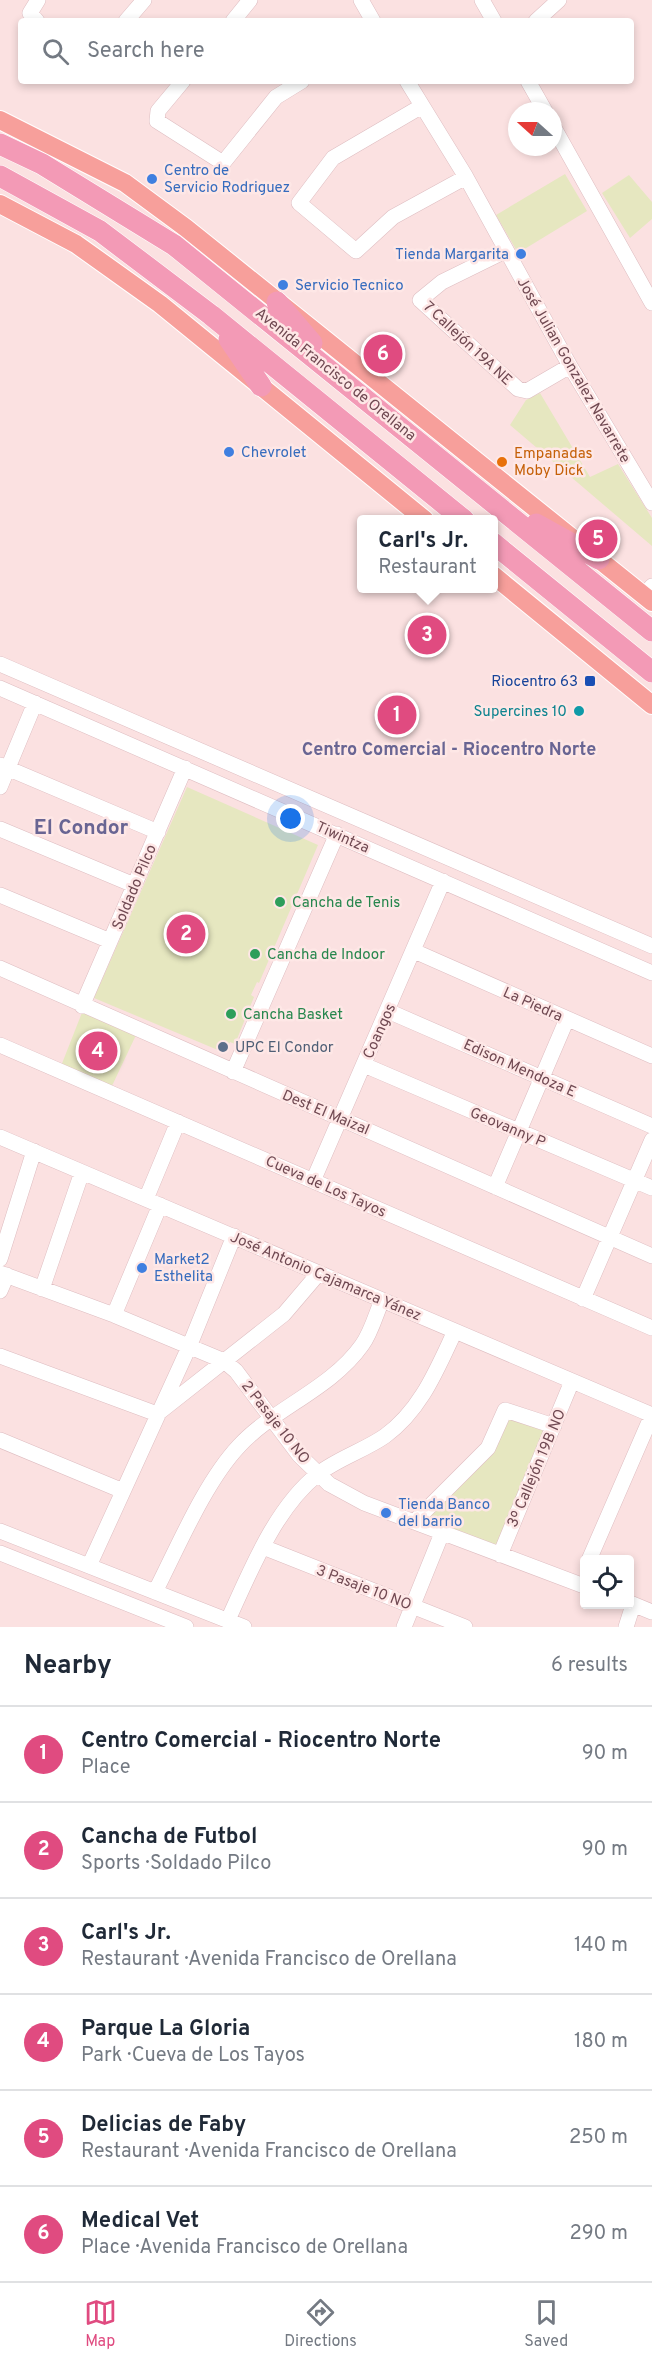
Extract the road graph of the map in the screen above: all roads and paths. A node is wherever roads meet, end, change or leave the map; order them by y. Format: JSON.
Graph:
{"nodes":[{"id":1,"x":38,"y":0,"type":"edge"},
{"id":2,"x":144,"y":0,"type":"edge"},
{"id":3,"x":250,"y":0,"type":"edge"},
{"id":4,"x":361,"y":0,"type":"edge"},
{"id":5,"x":482,"y":0,"type":"edge"},
{"id":6,"x":560,"y":0,"type":"edge"},
{"id":7,"x":34,"y":18,"type":"edge"},
{"id":8,"x":129,"y":18,"type":"edge"},
{"id":9,"x":235,"y":18,"type":"edge"},
{"id":10,"x":371,"y":18,"type":"edge"},
{"id":11,"x":492,"y":18,"type":"edge"},
{"id":12,"x":539,"y":18,"type":"edge"},
{"id":13,"x":180,"y":84,"type":"edge"},
{"id":14,"x":298,"y":84,"type":"edge"},
{"id":15,"x":409,"y":84,"type":"edge"},
{"id":16,"x":530,"y":84,"type":"edge"},
{"id":17,"x":540,"y":102,"type":"edge"},
{"id":18,"x":422,"y":106,"type":"junction"},
{"id":19,"x":0,"y":120,"type":"edge"},
{"id":20,"x":562,"y":142,"type":"edge"},
{"id":21,"x":0,"y":144,"type":"edge"},
{"id":22,"x":466,"y":177,"type":"junction"},
{"id":23,"x":3,"y":178,"type":"edge"},
{"id":24,"x":90,"y":194,"type":"junction"},
{"id":25,"x":0,"y":204,"type":"edge"},
{"id":26,"x":505,"y":251,"type":"junction"},
{"id":27,"x":277,"y":302,"type":"junction"},
{"id":28,"x":652,"y":303,"type":"edge"},
{"id":29,"x":211,"y":315,"type":"junction"},
{"id":30,"x":570,"y":366,"type":"junction"},
{"id":31,"x":334,"y":372,"type":"junction"},
{"id":32,"x":261,"y":386,"type":"junction"},
{"id":33,"x":486,"y":496,"type":"junction"},
{"id":34,"x":652,"y":503,"type":"edge"},
{"id":35,"x":420,"y":515,"type":"edge"},
{"id":36,"x":459,"y":515,"type":"edge"},
{"id":37,"x":498,"y":547,"type":"edge"},
{"id":38,"x":599,"y":559,"type":"junction"},
{"id":39,"x":498,"y":579,"type":"edge"},
{"id":40,"x":649,"y":594,"type":"edge"},
{"id":41,"x":652,"y":631,"type":"edge"},
{"id":42,"x":0,"y":664,"type":"edge"},
{"id":43,"x":652,"y":672,"type":"edge"},
{"id":44,"x":0,"y":688,"type":"edge"},
{"id":45,"x":35,"y":703,"type":"junction"},
{"id":46,"x":652,"y":705,"type":"edge"},
{"id":47,"x":152,"y":730,"type":"junction"},
{"id":48,"x":143,"y":750,"type":"junction"},
{"id":49,"x":4,"y":767,"type":"edge"},
{"id":50,"x":185,"y":768,"type":"junction"},
{"id":51,"x":0,"y":787,"type":"edge"},
{"id":52,"x":0,"y":829,"type":"edge"},
{"id":53,"x":158,"y":832,"type":"junction"},
{"id":54,"x":337,"y":834,"type":"junction"},
{"id":55,"x":443,"y":881,"type":"junction"},
{"id":56,"x":134,"y":885,"type":"junction"},
{"id":57,"x":0,"y":895,"type":"edge"},
{"id":58,"x":110,"y":941,"type":"junction"},
{"id":59,"x":652,"y":946,"type":"edge"},
{"id":60,"x":414,"y":951,"type":"junction"},
{"id":61,"x":0,"y":968,"type":"edge"},
{"id":62,"x":652,"y":973,"type":"edge"},
{"id":63,"x":82,"y":1006,"type":"junction"},
{"id":64,"x":388,"y":1011,"type":"junction"},
{"id":65,"x":567,"y":1019,"type":"junction"},
{"id":66,"x":0,"y":1044,"type":"edge"},
{"id":67,"x":652,"y":1056,"type":"edge"},
{"id":68,"x":364,"y":1065,"type":"junction"},
{"id":69,"x":233,"y":1072,"type":"junction"},
{"id":70,"x":542,"y":1078,"type":"junction"},
{"id":71,"x":342,"y":1118,"type":"junction"},
{"id":72,"x":178,"y":1122,"type":"junction"},
{"id":73,"x":652,"y":1126,"type":"edge"},
{"id":74,"x":519,"y":1131,"type":"junction"},
{"id":75,"x":0,"y":1137,"type":"edge"},
{"id":76,"x":652,"y":1140,"type":"edge"},
{"id":77,"x":34,"y":1151,"type":"junction"},
{"id":78,"x":82,"y":1172,"type":"junction"},
{"id":79,"x":313,"y":1181,"type":"junction"},
{"id":80,"x":634,"y":1181,"type":"junction"},
{"id":81,"x":495,"y":1187,"type":"junction"},
{"id":82,"x":652,"y":1188,"type":"edge"},
{"id":83,"x":153,"y":1202,"type":"junction"},
{"id":84,"x":234,"y":1236,"type":"junction"},
{"id":85,"x":610,"y":1237,"type":"junction"},
{"id":86,"x":652,"y":1256,"type":"edge"},
{"id":87,"x":0,"y":1259,"type":"edge"},
{"id":88,"x":319,"y":1273,"type":"junction"},
{"id":89,"x":3,"y":1274,"type":"edge"},
{"id":90,"x":42,"y":1289,"type":"junction"},
{"id":91,"x":0,"y":1292,"type":"edge"},
{"id":92,"x":583,"y":1299,"type":"junction"},
{"id":93,"x":382,"y":1300,"type":"junction"},
{"id":94,"x":114,"y":1315,"type":"junction"},
{"id":95,"x":652,"y":1328,"type":"edge"},
{"id":96,"x":455,"y":1331,"type":"junction"},
{"id":97,"x":189,"y":1347,"type":"junction"},
{"id":98,"x":0,"y":1356,"type":"edge"},
{"id":99,"x":224,"y":1361,"type":"junction"},
{"id":100,"x":572,"y":1381,"type":"junction"},
{"id":101,"x":157,"y":1414,"type":"junction"},
{"id":102,"x":652,"y":1415,"type":"edge"},
{"id":103,"x":273,"y":1419,"type":"junction"},
{"id":104,"x":554,"y":1426,"type":"junction"},
{"id":105,"x":0,"y":1440,"type":"edge"},
{"id":106,"x":319,"y":1474,"type":"junction"},
{"id":107,"x":123,"y":1491,"type":"junction"},
{"id":108,"x":414,"y":1522,"type":"junction"},
{"id":109,"x":0,"y":1531,"type":"edge"},
{"id":110,"x":442,"y":1533,"type":"junction"},
{"id":111,"x":262,"y":1547,"type":"junction"},
{"id":112,"x":0,"y":1553,"type":"edge"},
{"id":113,"x":500,"y":1555,"type":"junction"},
{"id":114,"x":591,"y":1555,"type":"edge"},
{"id":115,"x":89,"y":1566,"type":"junction"},
{"id":116,"x":580,"y":1579,"type":"edge"},
{"id":117,"x":155,"y":1592,"type":"junction"},
{"id":118,"x":634,"y":1605,"type":"edge"},
{"id":119,"x":413,"y":1606,"type":"junction"},
{"id":120,"x":630,"y":1609,"type":"edge"},
{"id":121,"x":652,"y":1612,"type":"edge"},
{"id":122,"x":228,"y":1620,"type":"junction"},
{"id":123,"x":186,"y":1627,"type":"edge"},
{"id":124,"x":244,"y":1627,"type":"edge"},
{"id":125,"x":404,"y":1627,"type":"edge"},
{"id":126,"x":465,"y":1627,"type":"edge"},
{"id":127,"x":626,"y":1627,"type":"edge"}],
"edges":[{"from":1,"to":7,"type":"street"},
{"from":2,"to":8,"type":"street"},
{"from":3,"to":9,"type":"street"},
{"from":4,"to":10,"type":"street"},
{"from":5,"to":11,"type":"street"},
{"from":6,"to":12,"type":"street"},
{"from":13,"to":14,"type":"street"},
{"from":15,"to":18,"type":"street","name":"José Julian Gonzalez Navarrete"},
{"from":16,"to":17,"type":"street"},
{"from":18,"to":22,"type":"street","name":"José Julian Gonzalez Navarrete"},
{"from":18,"to":22,"type":"street"},
{"from":19,"to":27,"type":"main road","name":"Avenida Francisco de Orellana"},
{"from":20,"to":28,"type":"street"},
{"from":21,"to":24,"type":"highway","name":"Avenida Francisco de Orellana"},
{"from":22,"to":26,"type":"street","name":"José Julian Gonzalez Navarrete"},
{"from":23,"to":24,"type":"highway"},
{"from":23,"to":29,"type":"highway"},
{"from":24,"to":31,"type":"highway","name":"Avenida Francisco de Orellana"},
{"from":25,"to":32,"type":"main road"},
{"from":26,"to":30,"type":"street","name":"José Julian Gonzalez Navarrete"},
{"from":26,"to":30,"type":"street","name":"7 Callejón 19A NE"},
{"from":27,"to":31,"type":"highway"},
{"from":27,"to":38,"type":"main road","name":"Avenida Francisco de Orellana"},
{"from":29,"to":32,"type":"highway"},
{"from":29,"to":36,"type":"highway"},
{"from":30,"to":34,"type":"street","name":"José Julian Gonzalez Navarrete"},
{"from":31,"to":33,"type":"highway","name":"Avenida Francisco de Orellana"},
{"from":32,"to":35,"type":"main road"},
{"from":33,"to":38,"type":"highway"},
{"from":33,"to":41,"type":"highway","name":"Avenida Francisco de Orellana"},
{"from":37,"to":43,"type":"highway"},
{"from":38,"to":40,"type":"main road","name":"Avenida Francisco de Orellana"},
{"from":39,"to":46,"type":"main road"},
{"from":42,"to":47,"type":"street","name":"Tiwintza"},
{"from":44,"to":45,"type":"street","name":"Tiwintza"},
{"from":45,"to":48,"type":"street","name":"Tiwintza"},
{"from":45,"to":49,"type":"street"},
{"from":47,"to":48,"type":"street"},
{"from":47,"to":59,"type":"street","name":"Tiwintza"},
{"from":48,"to":50,"type":"street","name":"Tiwintza"},
{"from":49,"to":51,"type":"street"},
{"from":49,"to":53,"type":"street"},
{"from":50,"to":53,"type":"street","name":"Soldado Pilco"},
{"from":50,"to":54,"type":"street","name":"Tiwintza"},
{"from":52,"to":56,"type":"street"},
{"from":53,"to":56,"type":"street","name":"Soldado Pilco"},
{"from":54,"to":55,"type":"street","name":"Tiwintza"},
{"from":54,"to":69,"type":"street"},
{"from":55,"to":60,"type":"street","name":"Coangos"},
{"from":55,"to":62,"type":"street","name":"Tiwintza"},
{"from":56,"to":58,"type":"street","name":"Soldado Pilco"},
{"from":57,"to":58,"type":"street"},
{"from":58,"to":63,"type":"street","name":"Soldado Pilco"},
{"from":60,"to":64,"type":"street","name":"Coangos"},
{"from":60,"to":65,"type":"street","name":"La Piedra"},
{"from":61,"to":63,"type":"street","name":"Dest El Maizal"},
{"from":63,"to":69,"type":"street","name":"Dest El Maizal"},
{"from":64,"to":68,"type":"street","name":"Coangos"},
{"from":64,"to":70,"type":"street","name":"Edison Mendoza E"},
{"from":65,"to":67,"type":"street","name":"La Piedra"},
{"from":65,"to":70,"type":"street"},
{"from":66,"to":72,"type":"street","name":"Cueva de Los Tayos"},
{"from":68,"to":71,"type":"street","name":"Coangos"},
{"from":68,"to":74,"type":"street","name":"Geovanny P"},
{"from":69,"to":71,"type":"street","name":"Dest El Maizal"},
{"from":70,"to":73,"type":"street","name":"Edison Mendoza E"},
{"from":70,"to":74,"type":"street"},
{"from":71,"to":79,"type":"street","name":"Coangos"},
{"from":71,"to":81,"type":"street","name":"Dest El Maizal"},
{"from":72,"to":79,"type":"street","name":"Cueva de Los Tayos"},
{"from":72,"to":83,"type":"street"},
{"from":74,"to":80,"type":"street","name":"Geovanny P"},
{"from":74,"to":81,"type":"street"},
{"from":75,"to":77,"type":"street","name":"José Antonio Cajamarca Yánez"},
{"from":76,"to":80,"type":"street"},
{"from":77,"to":78,"type":"street","name":"José Antonio Cajamarca Yánez"},
{"from":77,"to":87,"type":"street"},
{"from":78,"to":83,"type":"street","name":"José Antonio Cajamarca Yánez"},
{"from":78,"to":90,"type":"street"},
{"from":79,"to":92,"type":"street","name":"Cueva de Los Tayos"},
{"from":80,"to":82,"type":"street","name":"Geovanny P"},
{"from":80,"to":85,"type":"street"},
{"from":81,"to":85,"type":"street","name":"Dest El Maizal"},
{"from":83,"to":84,"type":"street","name":"José Antonio Cajamarca Yánez"},
{"from":83,"to":94,"type":"street"},
{"from":84,"to":88,"type":"street","name":"José Antonio Cajamarca Yánez"},
{"from":84,"to":97,"type":"street"},
{"from":85,"to":86,"type":"street","name":"Dest El Maizal"},
{"from":85,"to":92,"type":"street"},
{"from":88,"to":93,"type":"street","name":"José Antonio Cajamarca Yánez"},
{"from":88,"to":99,"type":"street"},
{"from":89,"to":90,"type":"street","name":"2 Pasaje 10 NO"},
{"from":89,"to":91,"type":"street"},
{"from":90,"to":94,"type":"street","name":"2 Pasaje 10 NO"},
{"from":92,"to":95,"type":"street","name":"Cueva de Los Tayos"},
{"from":93,"to":96,"type":"street","name":"José Antonio Cajamarca Yánez"},
{"from":93,"to":103,"type":"street"},
{"from":94,"to":97,"type":"street","name":"2 Pasaje 10 NO"},
{"from":96,"to":100,"type":"street","name":"José Antonio Cajamarca Yánez"},
{"from":96,"to":106,"type":"street"},
{"from":97,"to":99,"type":"street","name":"2 Pasaje 10 NO"},
{"from":97,"to":101,"type":"street"},
{"from":98,"to":101,"type":"street"},
{"from":99,"to":101,"type":"street"},
{"from":99,"to":103,"type":"street","name":"2 Pasaje 10 NO"},
{"from":100,"to":102,"type":"street","name":"José Antonio Cajamarca Yánez"},
{"from":100,"to":104,"type":"street","name":"3º Callejón 19B NO"},
{"from":101,"to":107,"type":"street"},
{"from":102,"to":114,"type":"street"},
{"from":103,"to":106,"type":"street","name":"2 Pasaje 10 NO"},
{"from":103,"to":117,"type":"street"},
{"from":104,"to":108,"type":"street"},
{"from":104,"to":113,"type":"street","name":"3º Callejón 19B NO"},
{"from":105,"to":107,"type":"street"},
{"from":106,"to":108,"type":"street","name":"2 Pasaje 10 NO"},
{"from":106,"to":111,"type":"street"},
{"from":107,"to":115,"type":"street"},
{"from":108,"to":110,"type":"street","name":"2 Pasaje 10 NO"},
{"from":109,"to":115,"type":"street"},
{"from":110,"to":113,"type":"street","name":"2 Pasaje 10 NO"},
{"from":110,"to":119,"type":"street"},
{"from":111,"to":119,"type":"street","name":"3 Pasaje 10 NO"},
{"from":111,"to":122,"type":"street"},
{"from":112,"to":123,"type":"street"},
{"from":113,"to":116,"type":"street","name":"2 Pasaje 10 NO"},
{"from":115,"to":117,"type":"street"},
{"from":117,"to":122,"type":"street"},
{"from":118,"to":121,"type":"street"},
{"from":119,"to":125,"type":"street"},
{"from":119,"to":126,"type":"street","name":"3 Pasaje 10 NO"},
{"from":120,"to":127,"type":"street"},
{"from":122,"to":124,"type":"street"}]}
